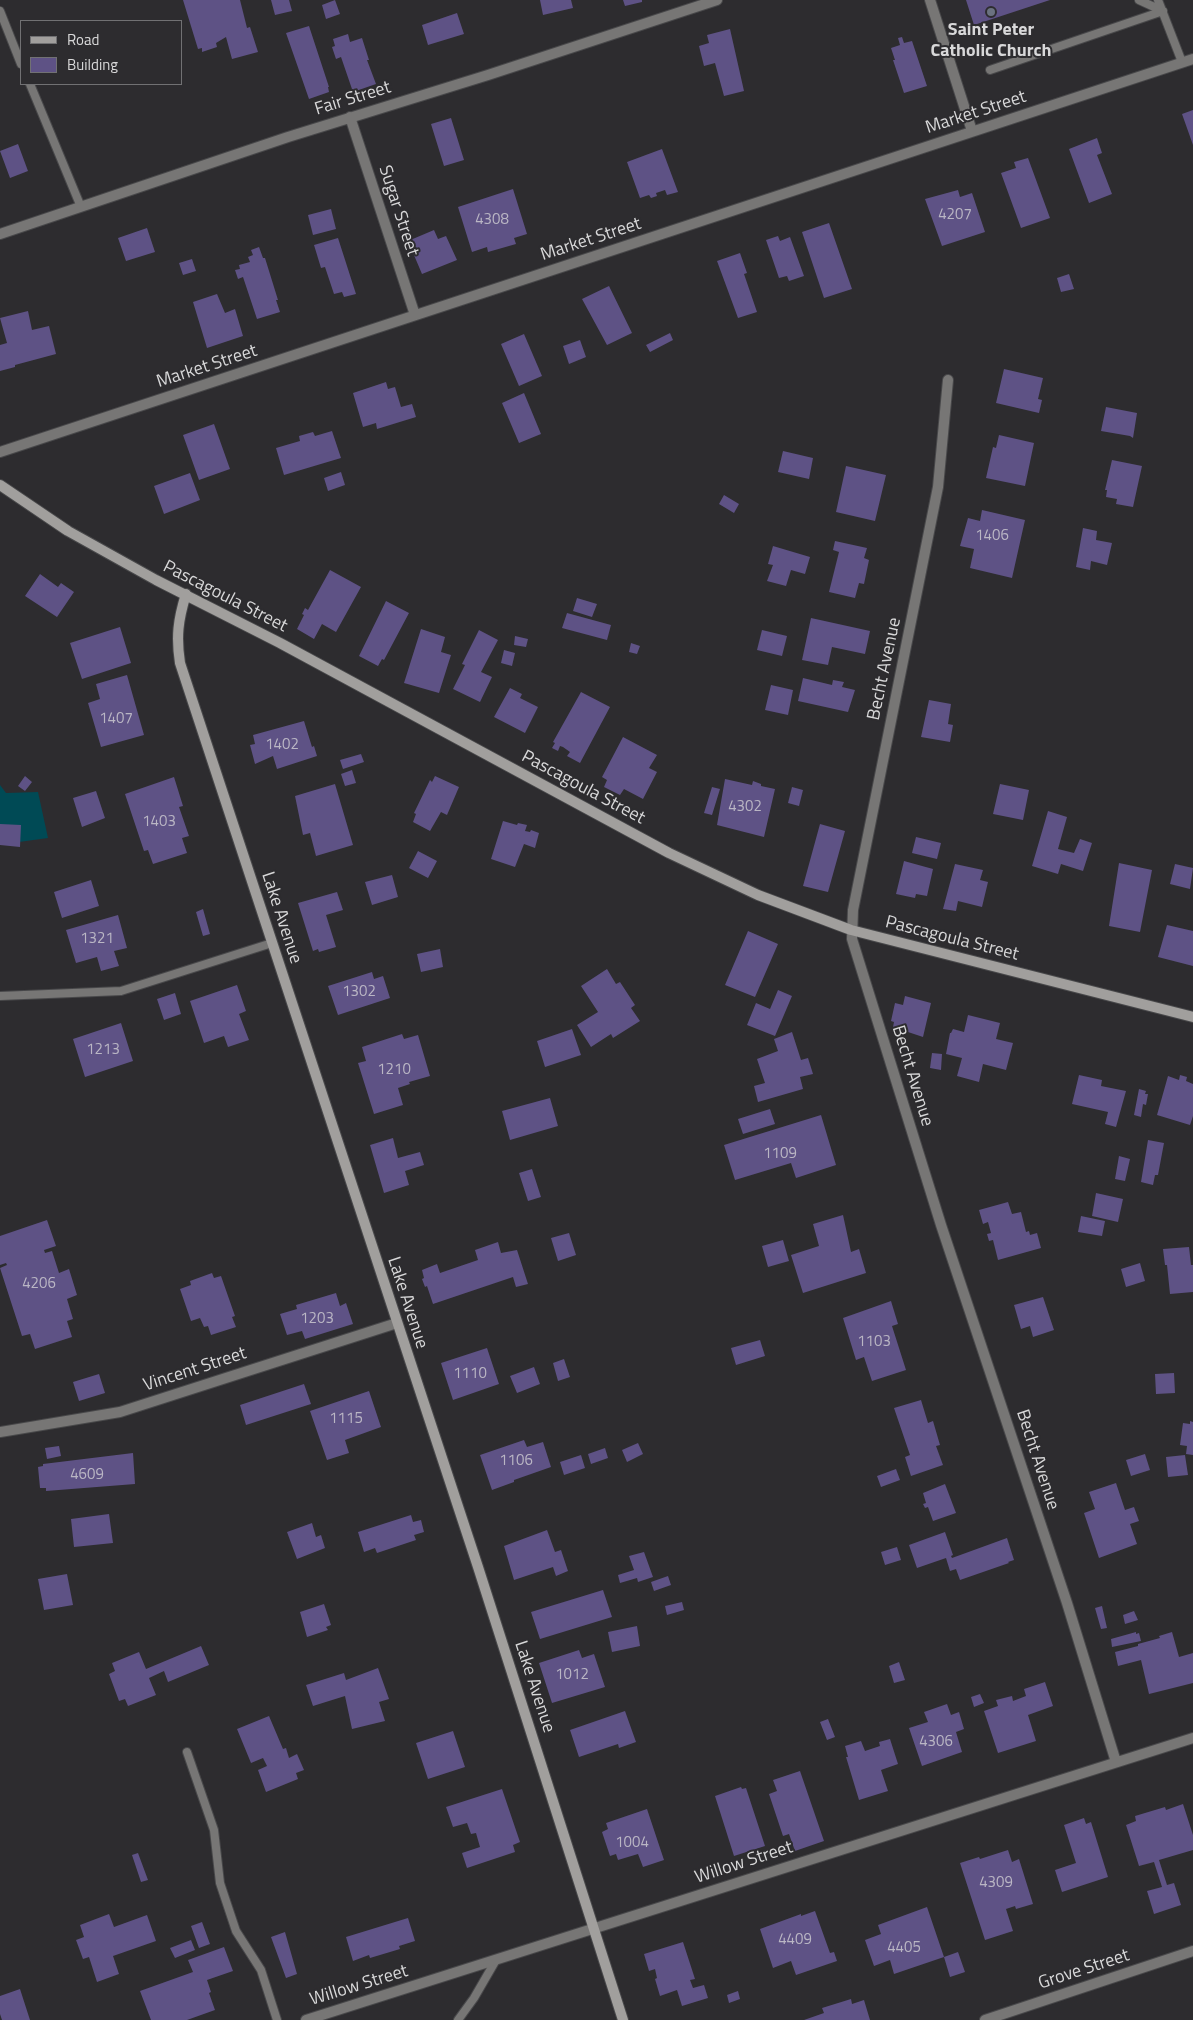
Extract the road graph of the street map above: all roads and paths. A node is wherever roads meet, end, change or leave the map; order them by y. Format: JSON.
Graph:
{"nodes":[{"id":1,"x":717,"y":0,"type":"edge"},
{"id":2,"x":930,"y":0,"type":"edge"},
{"id":3,"x":1139,"y":0,"type":"edge"},
{"id":4,"x":1158,"y":0,"type":"edge"},
{"id":5,"x":0,"y":11,"type":"edge"},
{"id":6,"x":1163,"y":11,"type":"junction"},
{"id":7,"x":1193,"y":58,"type":"edge"},
{"id":8,"x":20,"y":61,"type":"edge"},
{"id":9,"x":1182,"y":62,"type":"junction"},
{"id":10,"x":990,"y":70,"type":"dead end"},
{"id":11,"x":30,"y":85,"type":"edge"},
{"id":12,"x":350,"y":117,"type":"junction"},
{"id":13,"x":972,"y":131,"type":"junction"},
{"id":14,"x":81,"y":208,"type":"junction"},
{"id":15,"x":0,"y":234,"type":"edge"},
{"id":16,"x":416,"y":315,"type":"junction"},
{"id":17,"x":948,"y":380,"type":"dead end"},
{"id":18,"x":0,"y":452,"type":"edge"},
{"id":19,"x":0,"y":485,"type":"edge"},
{"id":20,"x":186,"y":594,"type":"junction"},
{"id":21,"x":851,"y":930,"type":"junction"},
{"id":22,"x":272,"y":943,"type":"junction"},
{"id":23,"x":0,"y":996,"type":"edge"},
{"id":24,"x":1193,"y":1017,"type":"edge"},
{"id":25,"x":396,"y":1323,"type":"junction"},
{"id":26,"x":0,"y":1432,"type":"edge"},
{"id":27,"x":1193,"y":1738,"type":"edge"},
{"id":28,"x":188,"y":1752,"type":"dead end"},
{"id":29,"x":1116,"y":1762,"type":"junction"},
{"id":30,"x":594,"y":1928,"type":"junction"},
{"id":31,"x":1193,"y":1951,"type":"edge"},
{"id":32,"x":496,"y":1960,"type":"junction"},
{"id":33,"x":277,"y":2020,"type":"edge"},
{"id":34,"x":306,"y":2020,"type":"edge"},
{"id":35,"x":458,"y":2020,"type":"edge"},
{"id":36,"x":623,"y":2020,"type":"edge"},
{"id":37,"x":985,"y":2020,"type":"edge"}],
"edges":[{"from":1,"to":12,"type":"street","name":"Fair Street"},
{"from":2,"to":13,"type":"street"},
{"from":3,"to":6,"type":"lane"},
{"from":4,"to":6,"type":"lane"},
{"from":5,"to":8,"type":"lane"},
{"from":6,"to":9,"type":"lane"},
{"from":6,"to":10,"type":"lane"},
{"from":7,"to":9,"type":"street","name":"Market Street"},
{"from":9,"to":13,"type":"street","name":"Market Street"},
{"from":11,"to":14,"type":"lane"},
{"from":12,"to":14,"type":"street","name":"Fair Street"},
{"from":12,"to":16,"type":"street","name":"Sugar Street"},
{"from":13,"to":16,"type":"street","name":"Market Street"},
{"from":14,"to":15,"type":"street","name":"Fair Street"},
{"from":16,"to":18,"type":"street","name":"Market Street"},
{"from":17,"to":21,"type":"street","name":"Becht Avenue"},
{"from":19,"to":20,"type":"street","name":"Pascagoula Street"},
{"from":20,"to":21,"type":"street","name":"Pascagoula Street"},
{"from":20,"to":22,"type":"street","name":"Lake Avenue"},
{"from":21,"to":24,"type":"street","name":"Pascagoula Street"},
{"from":21,"to":29,"type":"street","name":"Becht Avenue"},
{"from":22,"to":23,"type":"lane"},
{"from":22,"to":25,"type":"street","name":"Lake Avenue"},
{"from":25,"to":26,"type":"street","name":"Vincent Street"},
{"from":25,"to":30,"type":"street","name":"Lake Avenue"},
{"from":27,"to":29,"type":"street","name":"Willow Street"},
{"from":28,"to":33,"type":"lane"},
{"from":29,"to":30,"type":"street","name":"Willow Street"},
{"from":30,"to":32,"type":"street","name":"Willow Street"},
{"from":30,"to":36,"type":"street","name":"Lake Avenue"},
{"from":31,"to":37,"type":"street","name":"Grove Street"},
{"from":32,"to":34,"type":"street","name":"Willow Street"},
{"from":32,"to":35,"type":"lane"}]}
